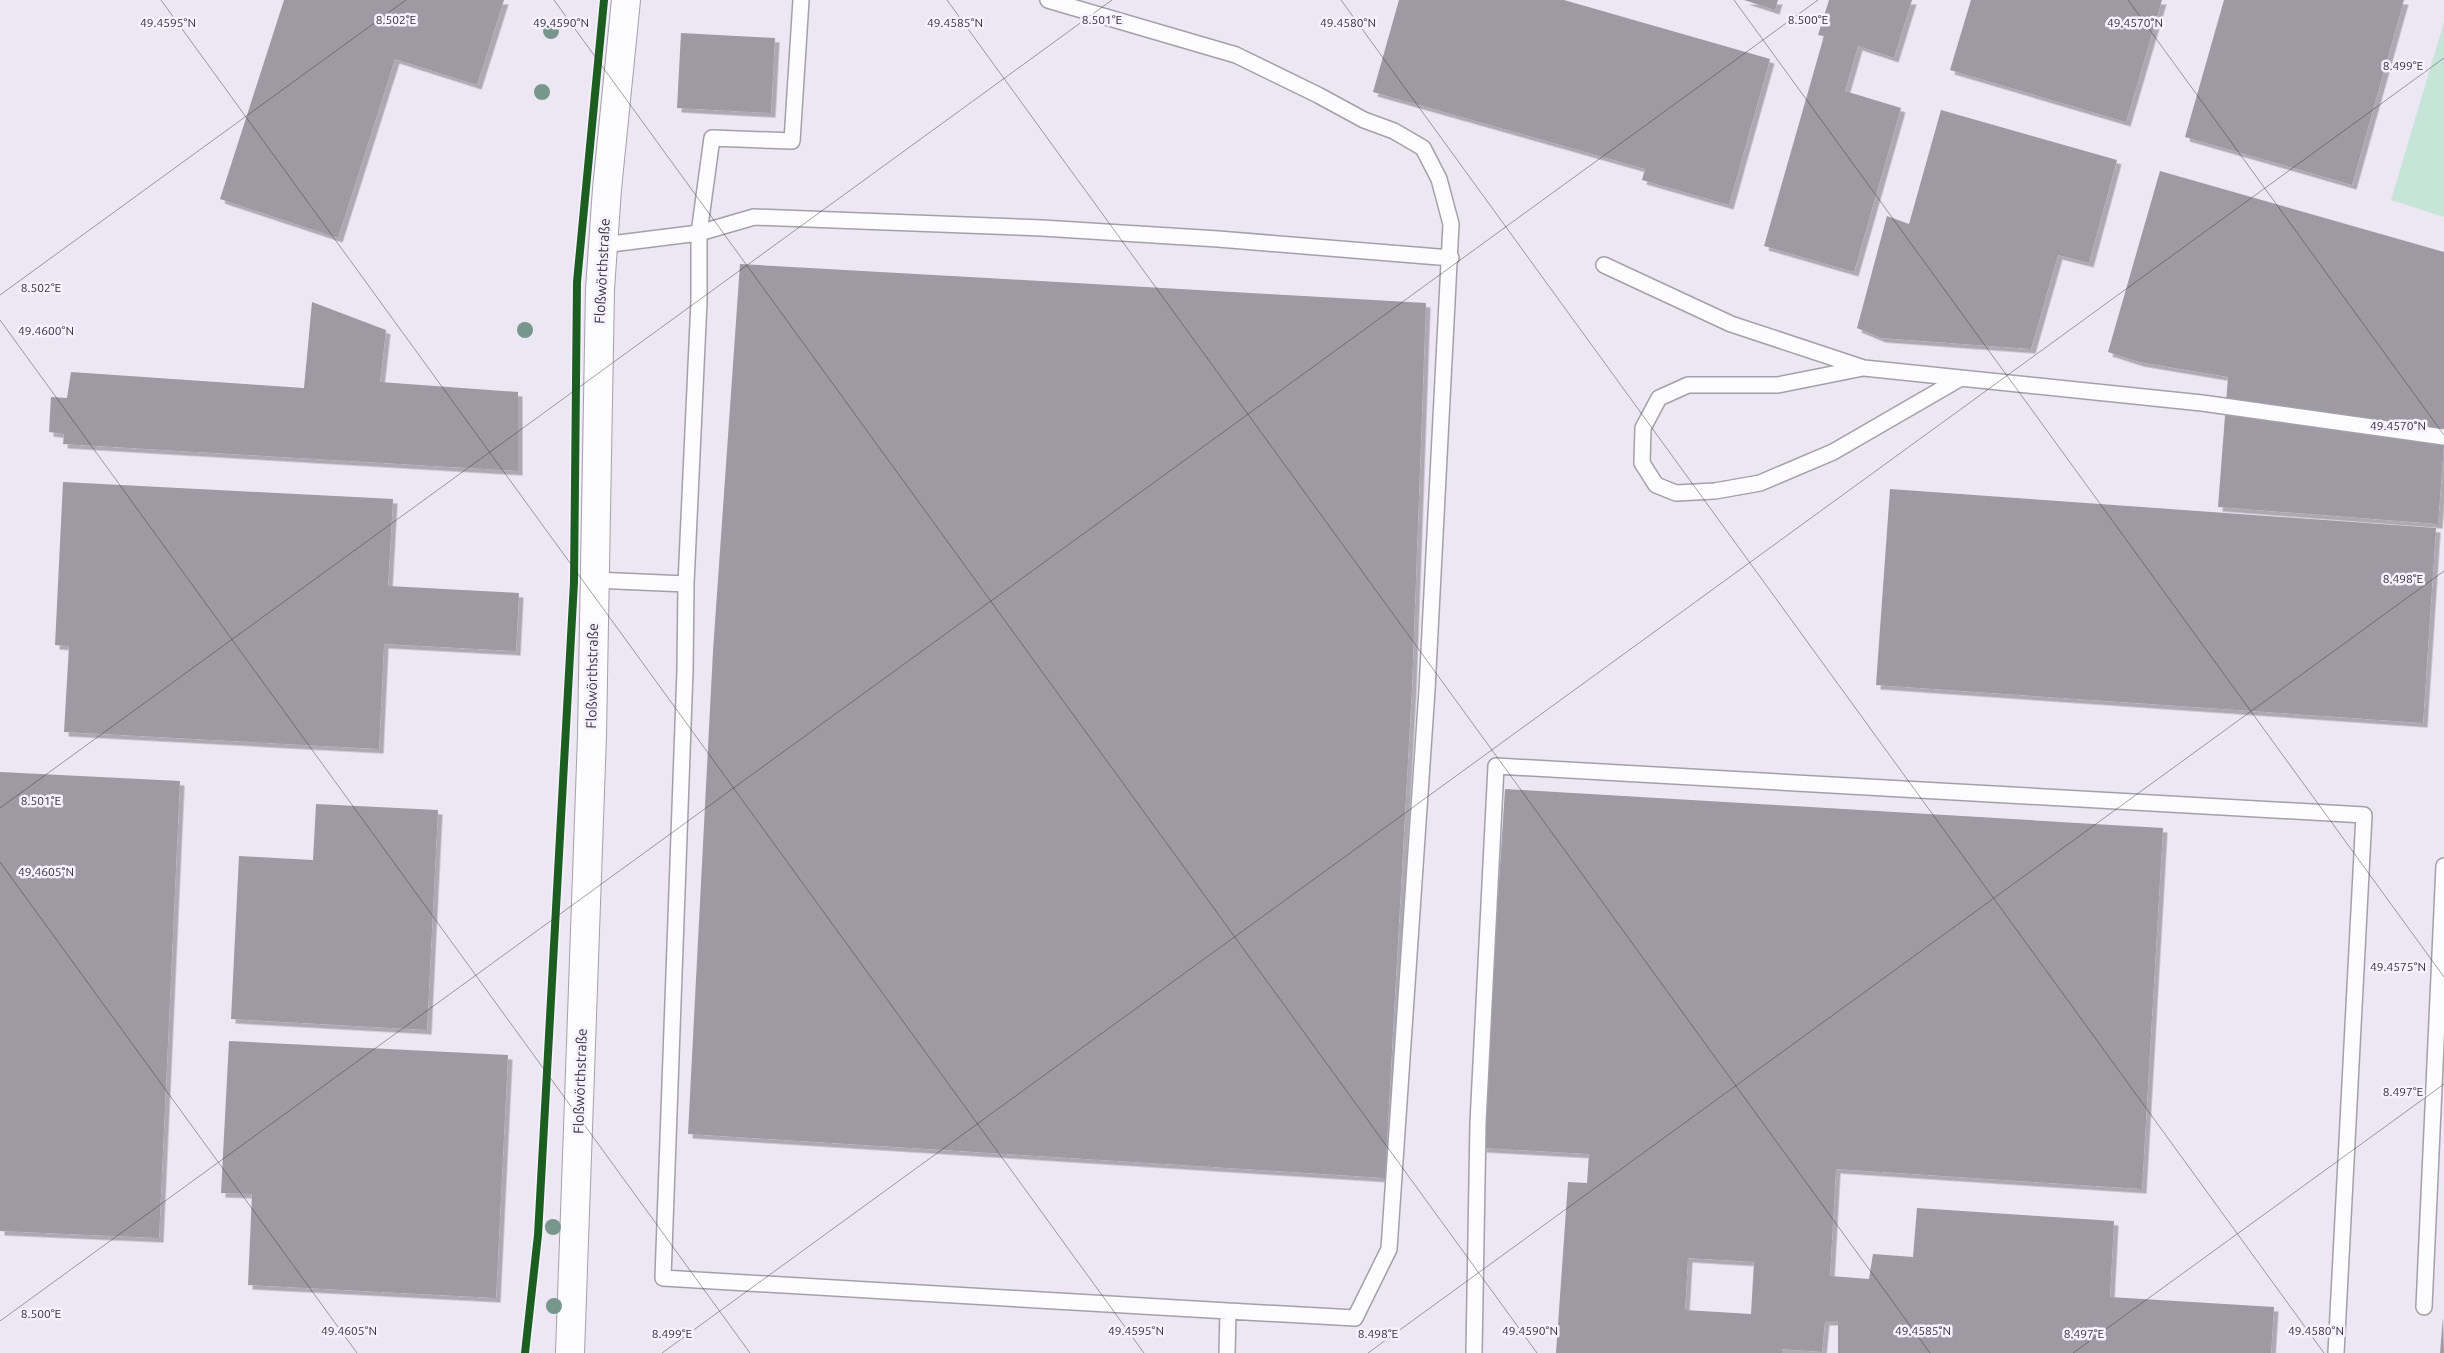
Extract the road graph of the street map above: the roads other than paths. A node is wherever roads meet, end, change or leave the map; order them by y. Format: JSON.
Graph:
{"nodes":[{"id":1,"x":626,"y":0,"type":"edge"},
{"id":2,"x":801,"y":0,"type":"edge"},
{"id":3,"x":1048,"y":0,"type":"edge"},
{"id":4,"x":699,"y":233,"type":"junction"},
{"id":5,"x":603,"y":246,"type":"junction"},
{"id":6,"x":1450,"y":258,"type":"junction"},
{"id":7,"x":1604,"y":265,"type":"dead end"},
{"id":8,"x":1864,"y":368,"type":"junction"},
{"id":9,"x":1961,"y":378,"type":"junction"},
{"id":10,"x":2444,"y":437,"type":"edge"},
{"id":11,"x":594,"y":580,"type":"junction"},
{"id":12,"x":686,"y":584,"type":"junction"},
{"id":13,"x":2444,"y":866,"type":"edge"},
{"id":14,"x":2424,"y":1307,"type":"dead end"},
{"id":15,"x":1228,"y":1311,"type":"junction"},
{"id":16,"x":570,"y":1353,"type":"edge"},
{"id":17,"x":1227,"y":1353,"type":"edge"},
{"id":18,"x":1474,"y":1353,"type":"edge"},
{"id":19,"x":2336,"y":1353,"type":"edge"}],
"edges":[{"from":1,"to":5,"type":"main road","name":"Floßwörthstraße"},
{"from":2,"to":4,"type":"lane"},
{"from":3,"to":6,"type":"lane"},
{"from":4,"to":5,"type":"lane"},
{"from":4,"to":6,"type":"lane"},
{"from":4,"to":12,"type":"lane"},
{"from":5,"to":11,"type":"main road","name":"Floßwörthstraße"},
{"from":6,"to":15,"type":"lane"},
{"from":7,"to":8,"type":"lane"},
{"from":8,"to":9,"type":"lane"},
{"from":8,"to":9,"type":"lane"},
{"from":9,"to":10,"type":"lane"},
{"from":11,"to":12,"type":"lane"},
{"from":11,"to":16,"type":"main road","name":"Floßwörthstraße"},
{"from":12,"to":15,"type":"lane"},
{"from":13,"to":14,"type":"lane"},
{"from":15,"to":17,"type":"lane"},
{"from":18,"to":19,"type":"lane"}]}
